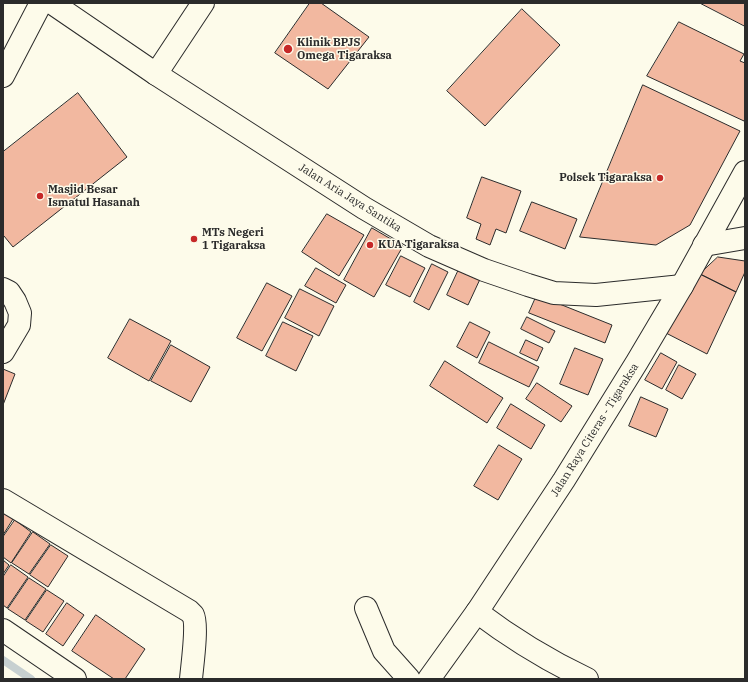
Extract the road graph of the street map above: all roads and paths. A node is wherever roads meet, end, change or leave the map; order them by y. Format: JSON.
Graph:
{"nodes":[{"id":1,"x":41,"y":3,"type":"edge"},
{"id":2,"x":52,"y":3,"type":"edge"},
{"id":3,"x":203,"y":3,"type":"edge"},
{"id":4,"x":156,"y":74,"type":"junction"},
{"id":5,"x":3,"y":76,"type":"edge"},
{"id":6,"x":745,"y":172,"type":"edge"},
{"id":7,"x":745,"y":238,"type":"edge"},
{"id":8,"x":704,"y":245,"type":"junction"},
{"id":9,"x":682,"y":286,"type":"junction"},
{"id":10,"x":3,"y":289,"type":"edge"},
{"id":11,"x":3,"y":352,"type":"edge"},
{"id":12,"x":3,"y":500,"type":"edge"},
{"id":13,"x":366,"y":608,"type":"dead end"},
{"id":14,"x":477,"y":612,"type":"junction"},
{"id":15,"x":3,"y":630,"type":"edge"},
{"id":16,"x":75,"y":679,"type":"edge"},
{"id":17,"x":191,"y":679,"type":"edge"},
{"id":18,"x":408,"y":679,"type":"edge"},
{"id":19,"x":429,"y":679,"type":"edge"},
{"id":20,"x":586,"y":679,"type":"edge"}],
"edges":[{"from":1,"to":5,"type":"street"},
{"from":2,"to":4,"type":"street","name":"Jalan Aria Jaya Santika"},
{"from":3,"to":4,"type":"street"},
{"from":4,"to":9,"type":"street","name":"Jalan Aria Jaya Santika"},
{"from":6,"to":8,"type":"street","name":"Jalan Raya Citeras - Tigaraksa"},
{"from":7,"to":8,"type":"street"},
{"from":8,"to":9,"type":"street","name":"Jalan Raya Citeras - Tigaraksa"},
{"from":9,"to":14,"type":"street","name":"Jalan Raya Citeras - Tigaraksa"},
{"from":10,"to":11,"type":"street"},
{"from":12,"to":17,"type":"street"},
{"from":13,"to":18,"type":"street"},
{"from":14,"to":19,"type":"street","name":"Jalan Raya Citeras - Tigaraksa"},
{"from":14,"to":20,"type":"street"},
{"from":15,"to":16,"type":"street"}]}
